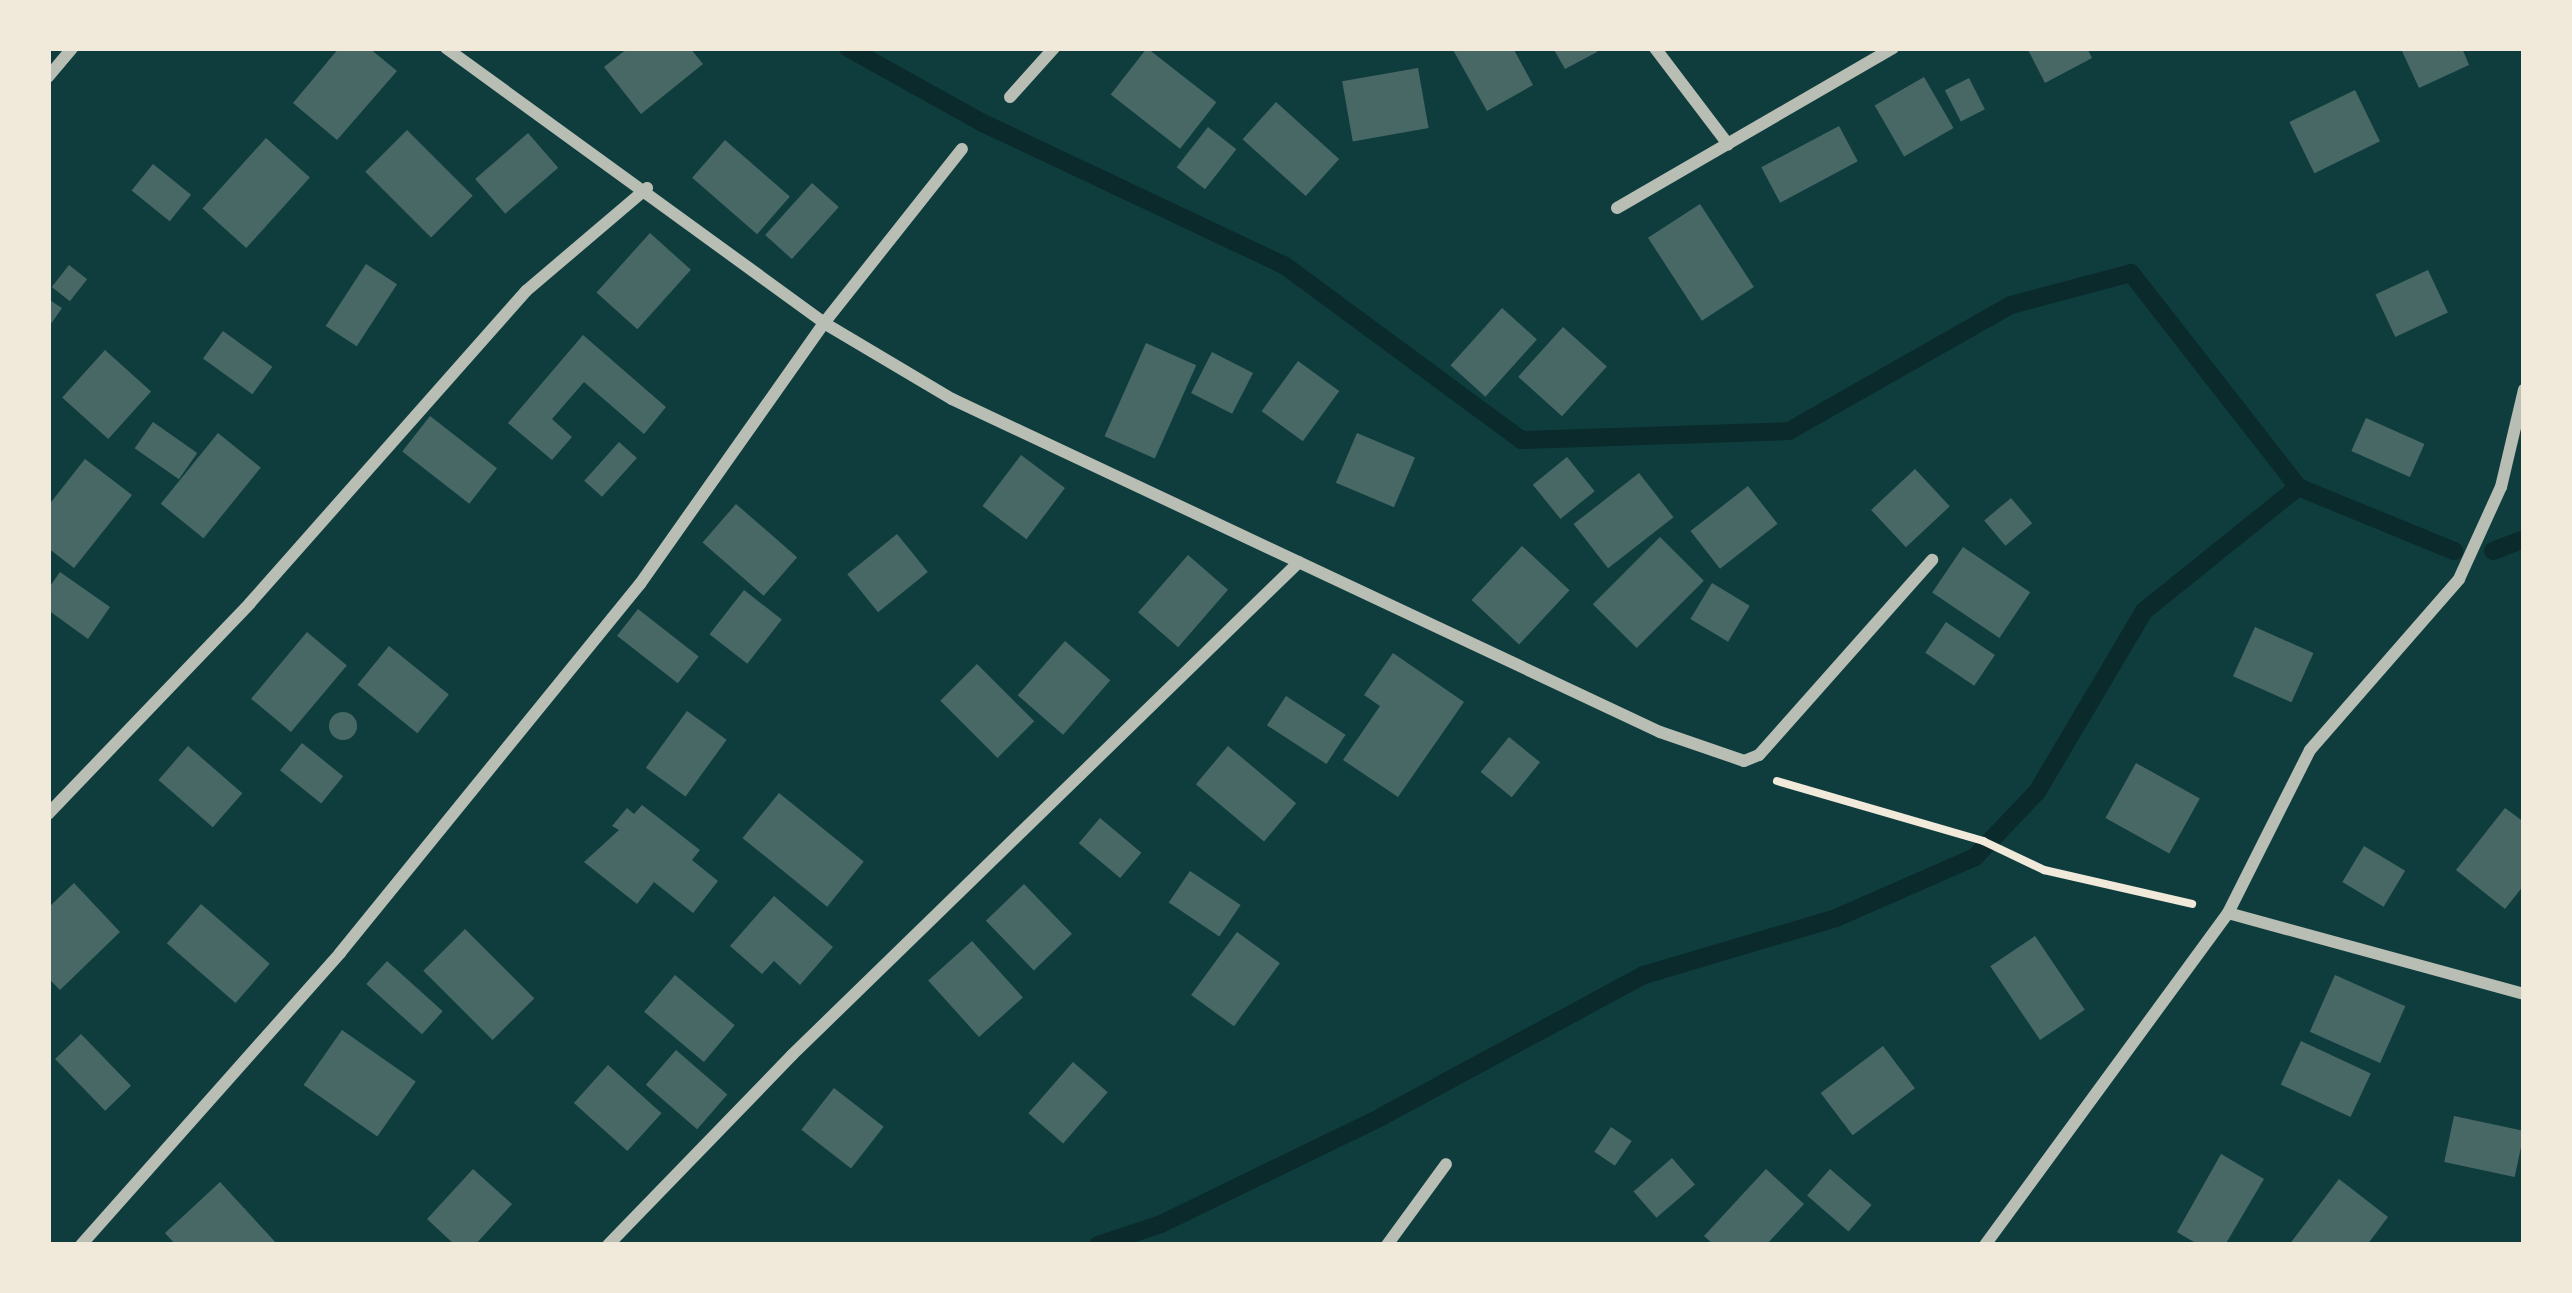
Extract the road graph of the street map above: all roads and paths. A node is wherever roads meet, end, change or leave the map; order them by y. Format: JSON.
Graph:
{"nodes":[{"id":1,"x":72,"y":48,"type":"edge"},
{"id":2,"x":446,"y":48,"type":"edge"},
{"id":3,"x":1054,"y":48,"type":"edge"},
{"id":4,"x":1655,"y":48,"type":"edge"},
{"id":5,"x":1893,"y":48,"type":"edge"},
{"id":6,"x":48,"y":77,"type":"edge"},
{"id":7,"x":1010,"y":97,"type":"dead end"},
{"id":8,"x":1728,"y":144,"type":"junction"},
{"id":9,"x":962,"y":149,"type":"dead end"},
{"id":10,"x":647,"y":188,"type":"junction"},
{"id":11,"x":1618,"y":208,"type":"dead end"},
{"id":12,"x":824,"y":322,"type":"junction"},
{"id":13,"x":2524,"y":390,"type":"edge"},
{"id":14,"x":1932,"y":560,"type":"dead end"},
{"id":15,"x":1299,"y":562,"type":"junction"},
{"id":16,"x":1759,"y":755,"type":"junction"},
{"id":17,"x":48,"y":814,"type":"edge"},
{"id":18,"x":2228,"y":913,"type":"junction"},
{"id":19,"x":2524,"y":994,"type":"edge"},
{"id":20,"x":1446,"y":1164,"type":"dead end"},
{"id":21,"x":81,"y":1245,"type":"edge"},
{"id":22,"x":608,"y":1245,"type":"edge"},
{"id":23,"x":1388,"y":1245,"type":"edge"},
{"id":24,"x":1985,"y":1245,"type":"edge"}],
"edges":[{"from":1,"to":6,"type":"street"},
{"from":2,"to":10,"type":"street"},
{"from":3,"to":7,"type":"street"},
{"from":4,"to":8,"type":"street"},
{"from":5,"to":8,"type":"street"},
{"from":8,"to":11,"type":"street"},
{"from":9,"to":12,"type":"street"},
{"from":10,"to":12,"type":"street"},
{"from":10,"to":17,"type":"street"},
{"from":12,"to":15,"type":"street"},
{"from":12,"to":21,"type":"street"},
{"from":13,"to":18,"type":"street"},
{"from":14,"to":16,"type":"street"},
{"from":15,"to":16,"type":"street"},
{"from":15,"to":22,"type":"street"},
{"from":16,"to":18,"type":"path"},
{"from":18,"to":19,"type":"street"},
{"from":18,"to":24,"type":"street"},
{"from":20,"to":23,"type":"street"}]}
